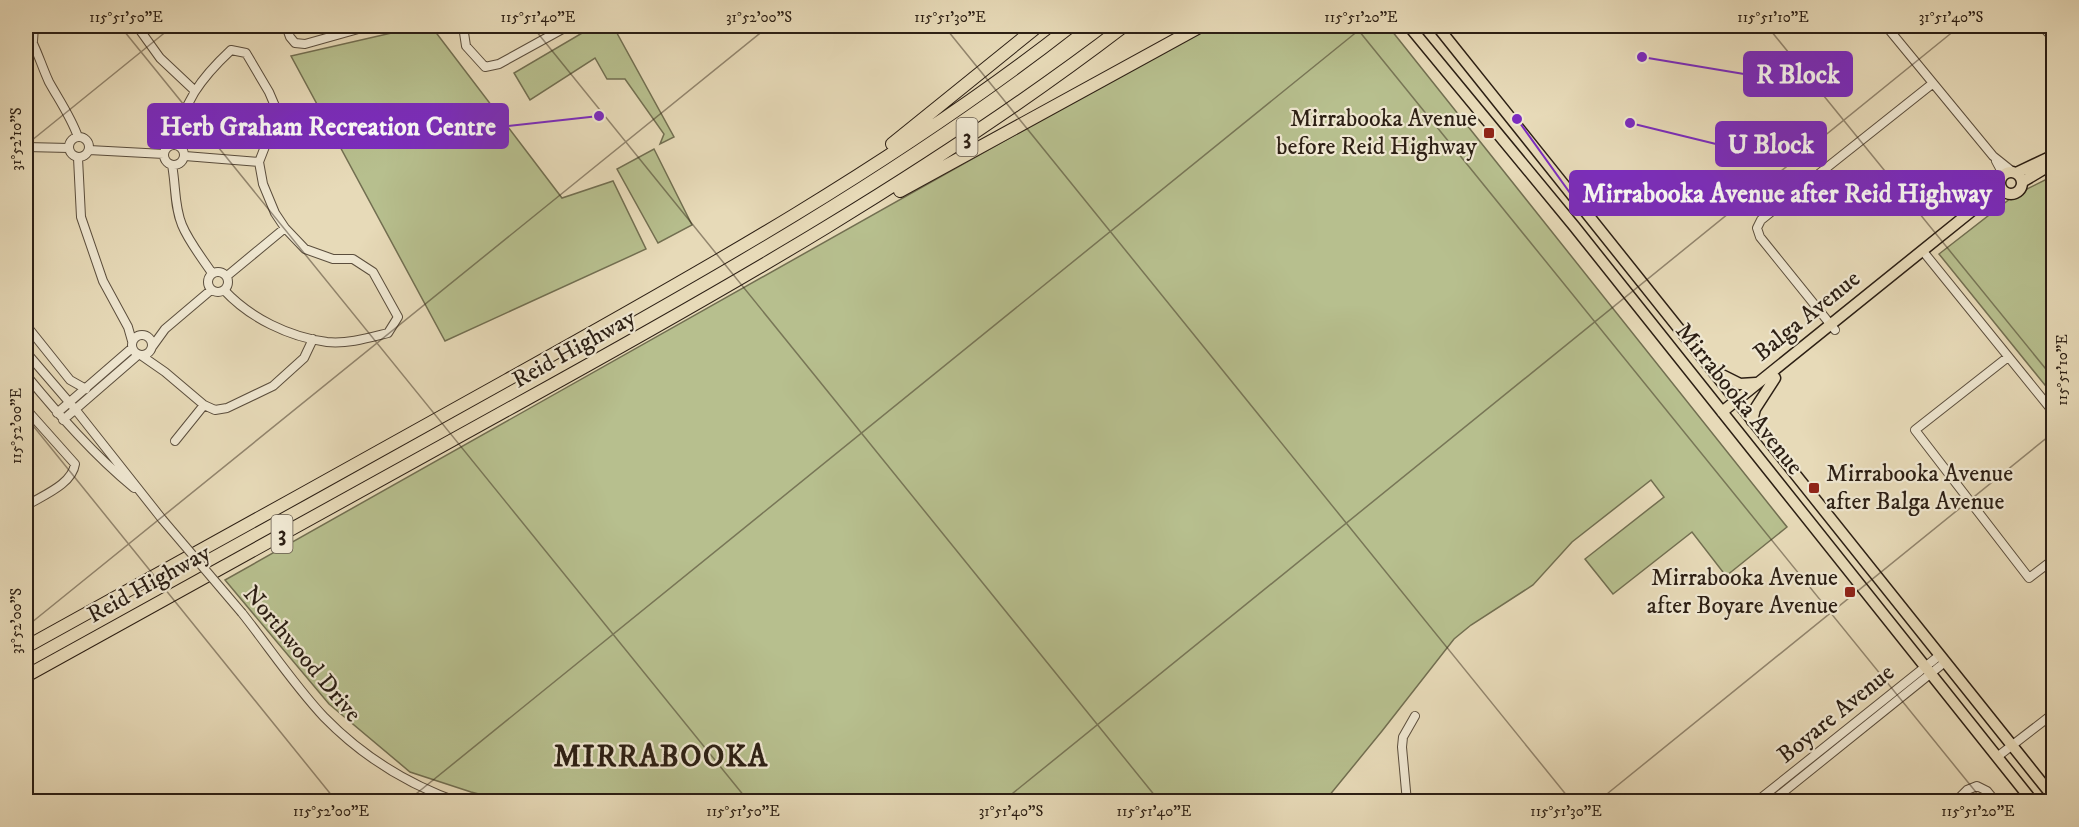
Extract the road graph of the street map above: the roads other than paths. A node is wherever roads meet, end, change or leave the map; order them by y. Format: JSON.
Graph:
{"nodes":[{"id":1,"x":34,"y":26,"type":"edge"},
{"id":2,"x":137,"y":26,"type":"edge"},
{"id":3,"x":286,"y":26,"type":"edge"},
{"id":4,"x":369,"y":26,"type":"edge"},
{"id":5,"x":463,"y":26,"type":"edge"},
{"id":6,"x":568,"y":26,"type":"edge"},
{"id":7,"x":1038,"y":26,"type":"edge"},
{"id":8,"x":1071,"y":26,"type":"edge"},
{"id":9,"x":1124,"y":26,"type":"edge"},
{"id":10,"x":1201,"y":26,"type":"edge"},
{"id":11,"x":1409,"y":26,"type":"edge"},
{"id":12,"x":1437,"y":26,"type":"edge"},
{"id":13,"x":1886,"y":26,"type":"edge"},
{"id":14,"x":2042,"y":26,"type":"edge"},
{"id":15,"x":26,"y":30,"type":"edge"},
{"id":16,"x":2054,"y":39,"type":"edge"},
{"id":17,"x":33,"y":42,"type":"junction"},
{"id":18,"x":1932,"y":84,"type":"junction"},
{"id":19,"x":194,"y":90,"type":"junction"},
{"id":20,"x":78,"y":137,"type":"junction"},
{"id":21,"x":176,"y":145,"type":"junction"},
{"id":22,"x":26,"y":147,"type":"edge"},
{"id":23,"x":69,"y":148,"type":"junction"},
{"id":24,"x":89,"y":150,"type":"junction"},
{"id":25,"x":164,"y":154,"type":"junction"},
{"id":26,"x":2054,"y":155,"type":"edge"},
{"id":27,"x":185,"y":156,"type":"junction"},
{"id":28,"x":78,"y":158,"type":"junction"},
{"id":29,"x":259,"y":162,"type":"junction"},
{"id":30,"x":2054,"y":163,"type":"edge"},
{"id":31,"x":172,"y":165,"type":"junction"},
{"id":32,"x":2009,"y":179,"type":"junction"},
{"id":33,"x":840,"y":187,"type":"junction"},
{"id":34,"x":285,"y":228,"type":"junction"},
{"id":35,"x":805,"y":241,"type":"junction"},
{"id":36,"x":1926,"y":255,"type":"junction"},
{"id":37,"x":212,"y":273,"type":"junction"},
{"id":38,"x":1636,"y":275,"type":"junction"},
{"id":39,"x":227,"y":276,"type":"junction"},
{"id":40,"x":1622,"y":286,"type":"junction"},
{"id":41,"x":211,"y":290,"type":"junction"},
{"id":42,"x":224,"y":290,"type":"junction"},
{"id":43,"x":26,"y":325,"type":"edge"},
{"id":44,"x":128,"y":327,"type":"junction"},
{"id":45,"x":1833,"y":328,"type":"junction"},
{"id":46,"x":165,"y":329,"type":"junction"},
{"id":47,"x":144,"y":336,"type":"junction"},
{"id":48,"x":313,"y":339,"type":"junction"},
{"id":49,"x":152,"y":349,"type":"junction"},
{"id":50,"x":136,"y":350,"type":"junction"},
{"id":51,"x":26,"y":352,"type":"edge"},
{"id":52,"x":2008,"y":357,"type":"junction"},
{"id":53,"x":1710,"y":368,"type":"junction"},
{"id":54,"x":165,"y":372,"type":"junction"},
{"id":55,"x":26,"y":375,"type":"edge"},
{"id":56,"x":1775,"y":378,"type":"junction"},
{"id":57,"x":1757,"y":383,"type":"junction"},
{"id":58,"x":86,"y":389,"type":"junction"},
{"id":59,"x":1738,"y":403,"type":"junction"},
{"id":60,"x":204,"y":405,"type":"junction"},
{"id":61,"x":72,"y":406,"type":"junction"},
{"id":62,"x":26,"y":409,"type":"edge"},
{"id":63,"x":1722,"y":412,"type":"junction"},
{"id":64,"x":57,"y":413,"type":"junction"},
{"id":65,"x":2054,"y":413,"type":"edge"},
{"id":66,"x":63,"y":420,"type":"junction"},
{"id":67,"x":1752,"y":421,"type":"junction"},
{"id":68,"x":175,"y":441,"type":"dead end"},
{"id":69,"x":1792,"y":471,"type":"junction"},
{"id":70,"x":143,"y":496,"type":"junction"},
{"id":71,"x":26,"y":506,"type":"edge"},
{"id":72,"x":1810,"y":522,"type":"junction"},
{"id":73,"x":2054,"y":559,"type":"edge"},
{"id":74,"x":26,"y":647,"type":"edge"},
{"id":75,"x":1942,"y":658,"type":"junction"},
{"id":76,"x":1928,"y":670,"type":"junction"},
{"id":77,"x":26,"y":676,"type":"edge"},
{"id":78,"x":2054,"y":713,"type":"edge"},
{"id":79,"x":1415,"y":716,"type":"dead end"},
{"id":80,"x":2012,"y":746,"type":"junction"},
{"id":81,"x":1997,"y":757,"type":"junction"},
{"id":82,"x":2054,"y":798,"type":"edge"},
{"id":83,"x":458,"y":801,"type":"edge"},
{"id":84,"x":473,"y":801,"type":"edge"},
{"id":85,"x":1407,"y":801,"type":"edge"},
{"id":86,"x":1756,"y":801,"type":"edge"},
{"id":87,"x":1771,"y":801,"type":"edge"},
{"id":88,"x":1955,"y":801,"type":"edge"},
{"id":89,"x":1996,"y":801,"type":"edge"},
{"id":90,"x":2033,"y":801,"type":"edge"}],
"edges":[{"from":1,"to":17,"type":"street"},
{"from":2,"to":19,"type":"street"},
{"from":3,"to":4,"type":"street"},
{"from":5,"to":6,"type":"street"},
{"from":7,"to":33,"type":"highway"},
{"from":8,"to":33,"type":"highway","name":"Reid Highway","number":"3"},
{"from":9,"to":35,"type":"highway","name":"Reid Highway","number":"3"},
{"from":10,"to":35,"type":"highway"},
{"from":11,"to":40,"type":"main road","name":"Mirrabooka Avenue"},
{"from":12,"to":38,"type":"main road","name":"Mirrabooka Avenue"},
{"from":13,"to":18,"type":"street"},
{"from":14,"to":16,"type":"street"},
{"from":15,"to":17,"type":"street"},
{"from":17,"to":20,"type":"street"},
{"from":18,"to":32,"type":"street"},
{"from":18,"to":45,"type":"street"},
{"from":19,"to":21,"type":"street"},
{"from":19,"to":29,"type":"street"},
{"from":20,"to":23,"type":"street"},
{"from":20,"to":24,"type":"street"},
{"from":21,"to":25,"type":"street"},
{"from":21,"to":27,"type":"street"},
{"from":22,"to":23,"type":"street"},
{"from":23,"to":28,"type":"street"},
{"from":24,"to":25,"type":"street"},
{"from":24,"to":28,"type":"street"},
{"from":25,"to":31,"type":"street"},
{"from":26,"to":32,"type":"main road","name":"Balga Avenue"},
{"from":27,"to":29,"type":"street"},
{"from":27,"to":31,"type":"street"},
{"from":28,"to":44,"type":"street"},
{"from":29,"to":34,"type":"street"},
{"from":30,"to":32,"type":"main road","name":"Balga Avenue"},
{"from":31,"to":37,"type":"street"},
{"from":32,"to":36,"type":"main road","name":"Balga Avenue"},
{"from":32,"to":45,"type":"main road","name":"Balga Avenue"},
{"from":33,"to":74,"type":"highway","name":"Reid Highway","number":"3"},
{"from":34,"to":39,"type":"street"},
{"from":34,"to":48,"type":"street"},
{"from":35,"to":77,"type":"highway","name":"Reid Highway","number":"3"},
{"from":36,"to":45,"type":"main road","name":"Balga Avenue"},
{"from":36,"to":52,"type":"street"},
{"from":37,"to":39,"type":"street"},
{"from":37,"to":41,"type":"street"},
{"from":38,"to":40,"type":"main road"},
{"from":38,"to":53,"type":"main road","name":"Mirrabooka Avenue"},
{"from":39,"to":42,"type":"street"},
{"from":40,"to":63,"type":"main road","name":"Mirrabooka Avenue"},
{"from":41,"to":42,"type":"street"},
{"from":41,"to":46,"type":"street"},
{"from":42,"to":48,"type":"street"},
{"from":43,"to":58,"type":"street"},
{"from":44,"to":47,"type":"street"},
{"from":44,"to":50,"type":"street"},
{"from":45,"to":56,"type":"main road","name":"Balga Avenue"},
{"from":45,"to":57,"type":"main road","name":"Balga Avenue"},
{"from":46,"to":47,"type":"street"},
{"from":46,"to":49,"type":"street"},
{"from":47,"to":49,"type":"street"},
{"from":47,"to":50,"type":"street"},
{"from":48,"to":60,"type":"street"},
{"from":49,"to":50,"type":"street"},
{"from":49,"to":54,"type":"street"},
{"from":50,"to":54,"type":"street"},
{"from":50,"to":58,"type":"street"},
{"from":50,"to":61,"type":"street"},
{"from":51,"to":61,"type":"street","name":"Northwood Drive"},
{"from":52,"to":65,"type":"street"},
{"from":52,"to":73,"type":"street"},
{"from":53,"to":57,"type":"main road"},
{"from":53,"to":59,"type":"main road","name":"Mirrabooka Avenue"},
{"from":54,"to":60,"type":"street"},
{"from":55,"to":64,"type":"street","name":"Northwood Drive"},
{"from":56,"to":59,"type":"main road","name":"Balga Avenue"},
{"from":56,"to":67,"type":"main road"},
{"from":57,"to":59,"type":"main road","name":"Balga Avenue"},
{"from":58,"to":61,"type":"street"},
{"from":59,"to":63,"type":"main road","name":"Balga Avenue"},
{"from":59,"to":67,"type":"main road","name":"Mirrabooka Avenue"},
{"from":60,"to":68,"type":"street"},
{"from":61,"to":64,"type":"street"},
{"from":61,"to":66,"type":"street"},
{"from":61,"to":70,"type":"street","name":"Northwood Drive"},
{"from":62,"to":71,"type":"street"},
{"from":63,"to":72,"type":"main road","name":"Mirrabooka Avenue"},
{"from":64,"to":66,"type":"street","name":"Northwood Drive"},
{"from":66,"to":70,"type":"street","name":"Northwood Drive"},
{"from":67,"to":69,"type":"main road","name":"Mirrabooka Avenue"},
{"from":69,"to":72,"type":"main road"},
{"from":69,"to":75,"type":"main road","name":"Mirrabooka Avenue"},
{"from":70,"to":83,"type":"street","name":"Northwood Drive","bridge":true},
{"from":72,"to":76,"type":"main road","name":"Mirrabooka Avenue"},
{"from":75,"to":76,"type":"street","name":"Boyare Avenue"},
{"from":75,"to":80,"type":"main road","name":"Mirrabooka Avenue"},
{"from":76,"to":81,"type":"main road","name":"Mirrabooka Avenue"},
{"from":76,"to":86,"type":"street","name":"Boyare Avenue"},
{"from":76,"to":87,"type":"street","name":"Boyare Avenue"},
{"from":78,"to":80,"type":"street"},
{"from":79,"to":85,"type":"street"},
{"from":80,"to":81,"type":"street"},
{"from":80,"to":82,"type":"main road","name":"Mirrabooka Avenue"},
{"from":81,"to":90,"type":"main road","name":"Mirrabooka Avenue"},
{"from":83,"to":84,"type":"street","name":"Northwood Drive"},
{"from":88,"to":89,"type":"street"}]}
